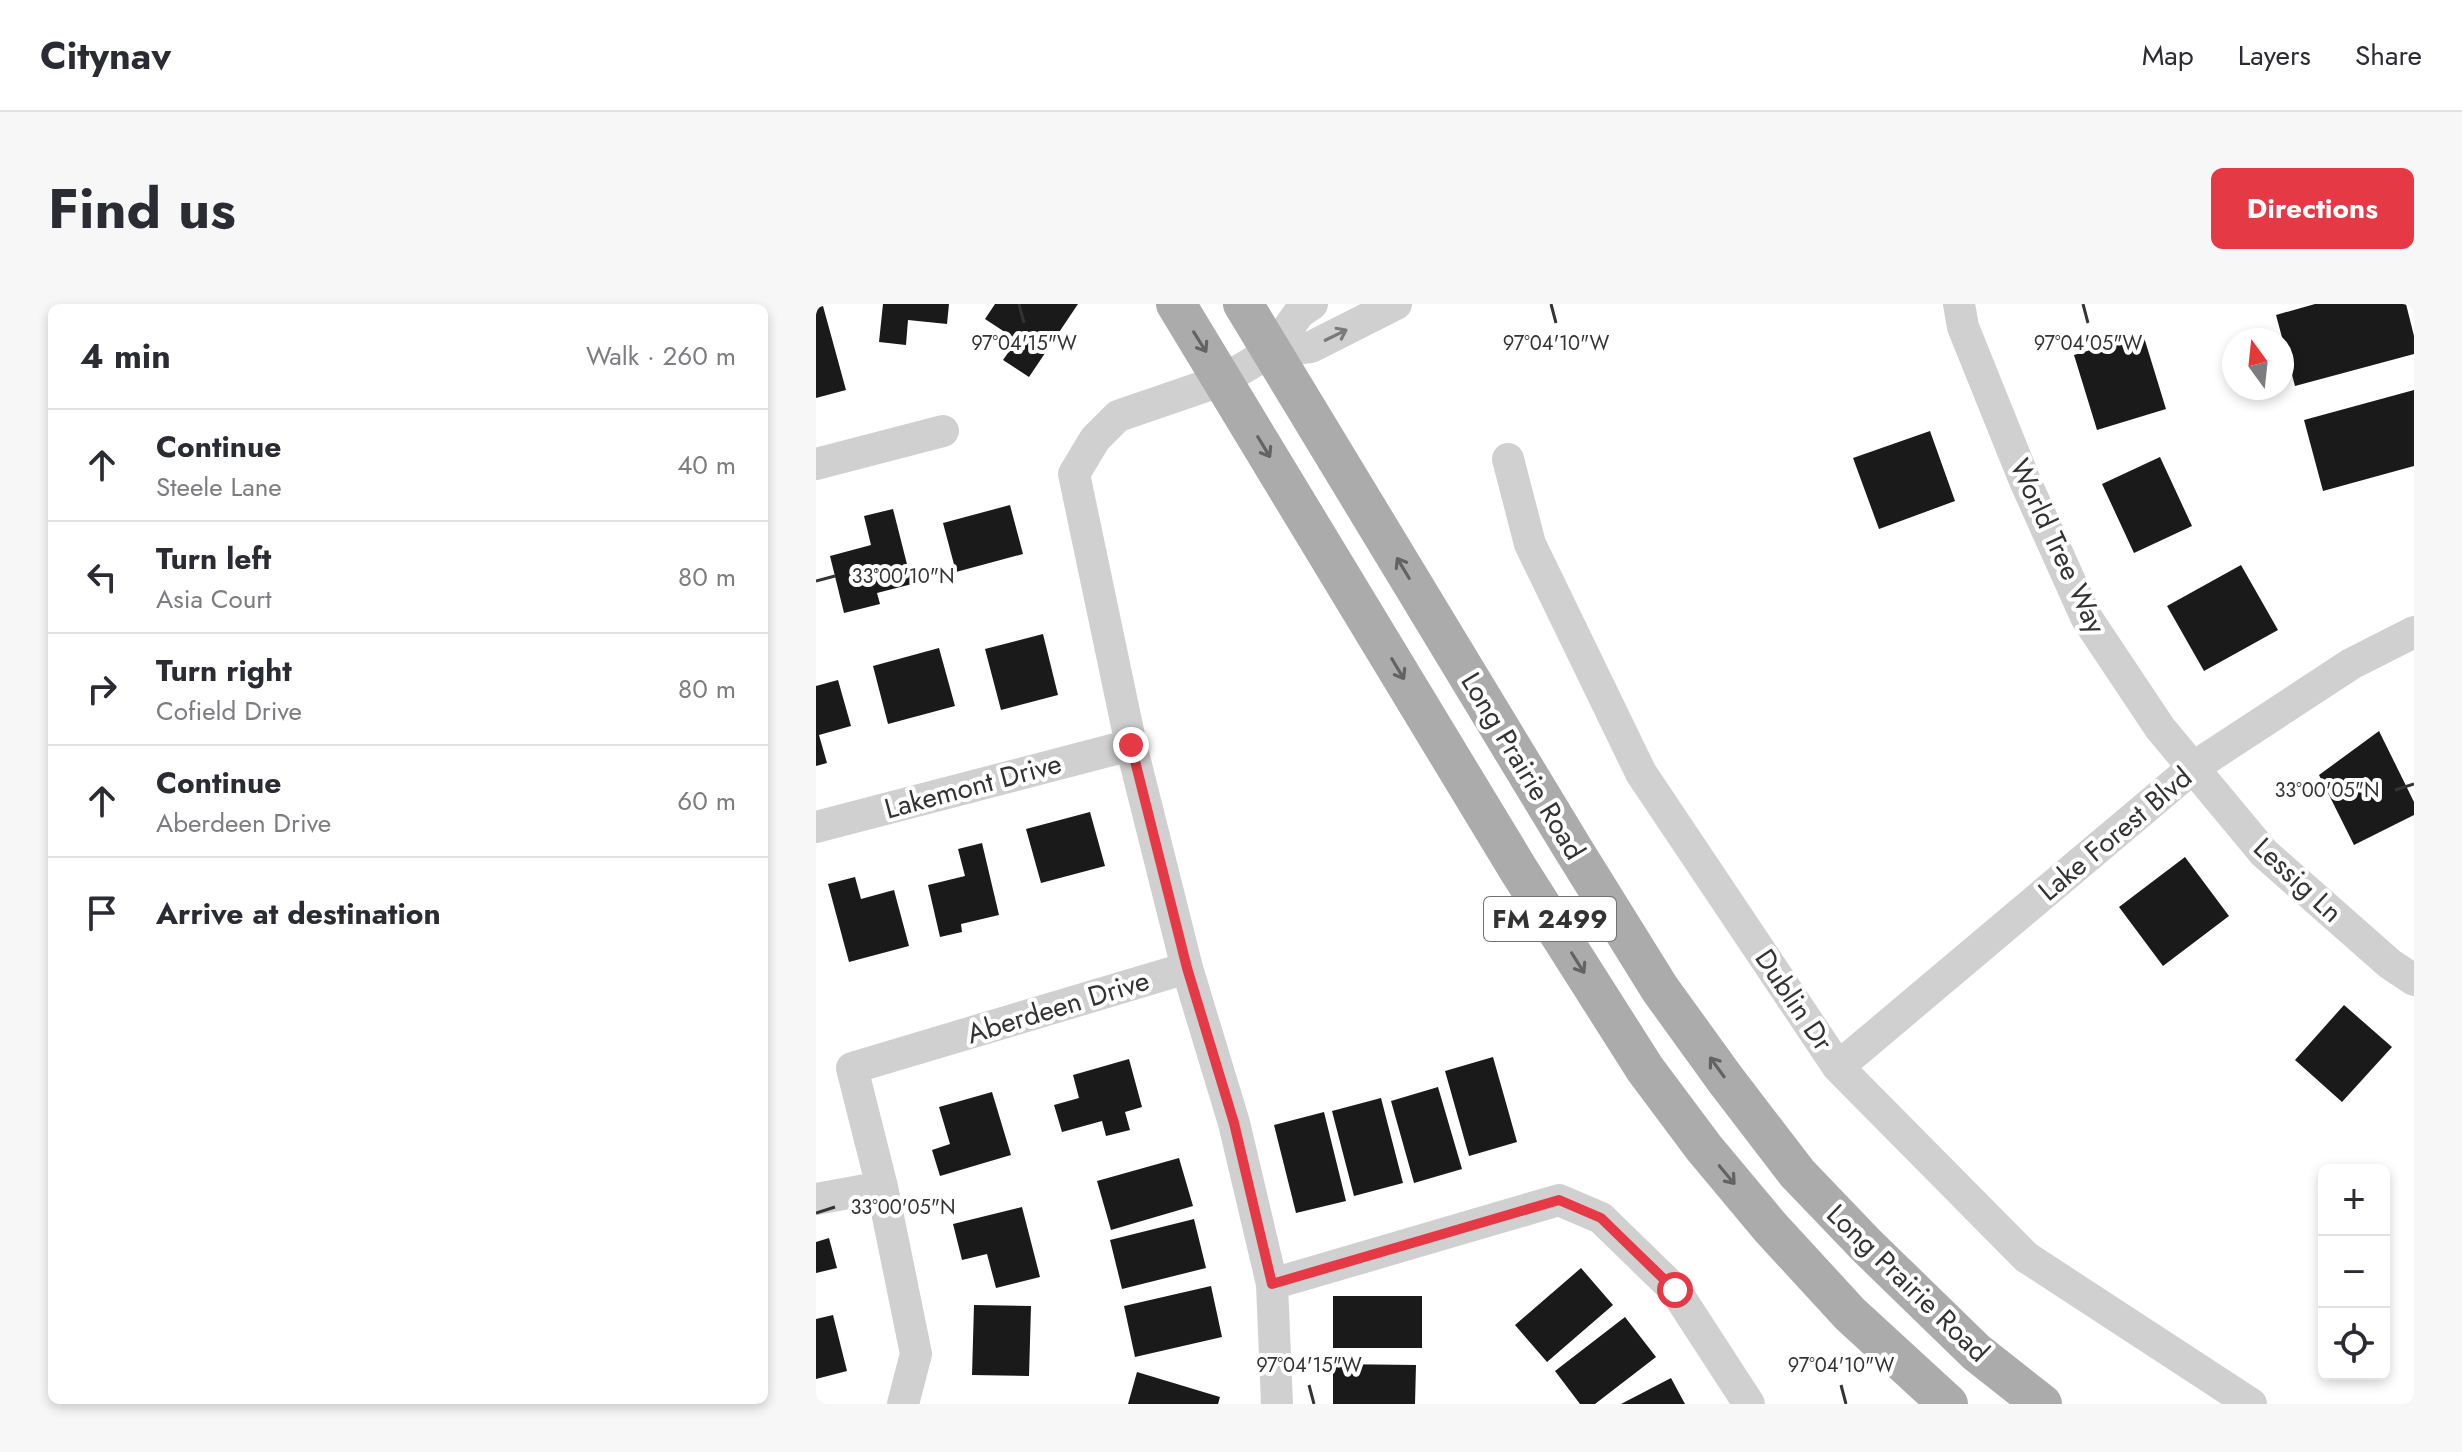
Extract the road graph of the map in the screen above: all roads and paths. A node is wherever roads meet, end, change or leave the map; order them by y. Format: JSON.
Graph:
{"nodes":[{"id":1,"x":1176,"y":304,"type":"edge"},
{"id":2,"x":1243,"y":304,"type":"edge"},
{"id":3,"x":1312,"y":304,"type":"edge"},
{"id":4,"x":1396,"y":304,"type":"edge"},
{"id":5,"x":1959,"y":304,"type":"edge"},
{"id":6,"x":1272,"y":351,"type":"junction"},
{"id":7,"x":1223,"y":380,"type":"junction"},
{"id":8,"x":943,"y":431,"type":"dead end"},
{"id":9,"x":1508,"y":459,"type":"dead end"},
{"id":10,"x":816,"y":464,"type":"edge"},
{"id":11,"x":2414,"y":632,"type":"edge"},
{"id":12,"x":1131,"y":745,"type":"junction"},
{"id":13,"x":2194,"y":767,"type":"junction"},
{"id":14,"x":816,"y":827,"type":"edge"},
{"id":15,"x":1187,"y":968,"type":"junction"},
{"id":16,"x":2414,"y":980,"type":"edge"},
{"id":17,"x":1838,"y":1067,"type":"junction"},
{"id":18,"x":882,"y":1187,"type":"junction"},
{"id":19,"x":816,"y":1199,"type":"edge"},
{"id":20,"x":1272,"y":1284,"type":"junction"},
{"id":21,"x":903,"y":1404,"type":"edge"},
{"id":22,"x":1277,"y":1404,"type":"edge"},
{"id":23,"x":1749,"y":1404,"type":"edge"},
{"id":24,"x":1948,"y":1404,"type":"edge"},
{"id":25,"x":2042,"y":1404,"type":"edge"},
{"id":26,"x":2251,"y":1404,"type":"edge"}],
"edges":[{"from":1,"to":7,"type":"main road","name":"Long Prairie Road","number":"FM 2499","one_way":true},
{"from":2,"to":6,"type":"main road","name":"Long Prairie Road","number":"FM 2499"},
{"from":3,"to":6,"type":"street","name":"Aberdeen Drive"},
{"from":6,"to":4,"type":"street","name":"Aberdeen Drive","one_way":true},
{"from":5,"to":13,"type":"street","name":"World Tree Way"},
{"from":6,"to":7,"type":"street","name":"Aberdeen Drive"},
{"from":25,"to":6,"type":"main road","name":"Long Prairie Road","number":"FM 2499","one_way":true},
{"from":7,"to":12,"type":"street","name":"Aberdeen Drive"},
{"from":7,"to":24,"type":"main road","name":"Long Prairie Road","number":"FM 2499","one_way":true},
{"from":8,"to":10,"type":"street"},
{"from":9,"to":17,"type":"street","name":"Dublin Dr"},
{"from":11,"to":13,"type":"street","name":"Lake Forest Blvd"},
{"from":12,"to":14,"type":"street","name":"Lakemont Drive"},
{"from":12,"to":15,"type":"street","name":"Aberdeen Drive"},
{"from":13,"to":16,"type":"street","name":"Lessig Ln"},
{"from":13,"to":17,"type":"street","name":"Lake Forest Blvd"},
{"from":15,"to":18,"type":"street","name":"Aberdeen Drive"},
{"from":15,"to":20,"type":"street"},
{"from":17,"to":26,"type":"street","name":"Dublin Dr"},
{"from":18,"to":19,"type":"street"},
{"from":18,"to":21,"type":"street"},
{"from":20,"to":22,"type":"street"},
{"from":20,"to":23,"type":"street"}]}
